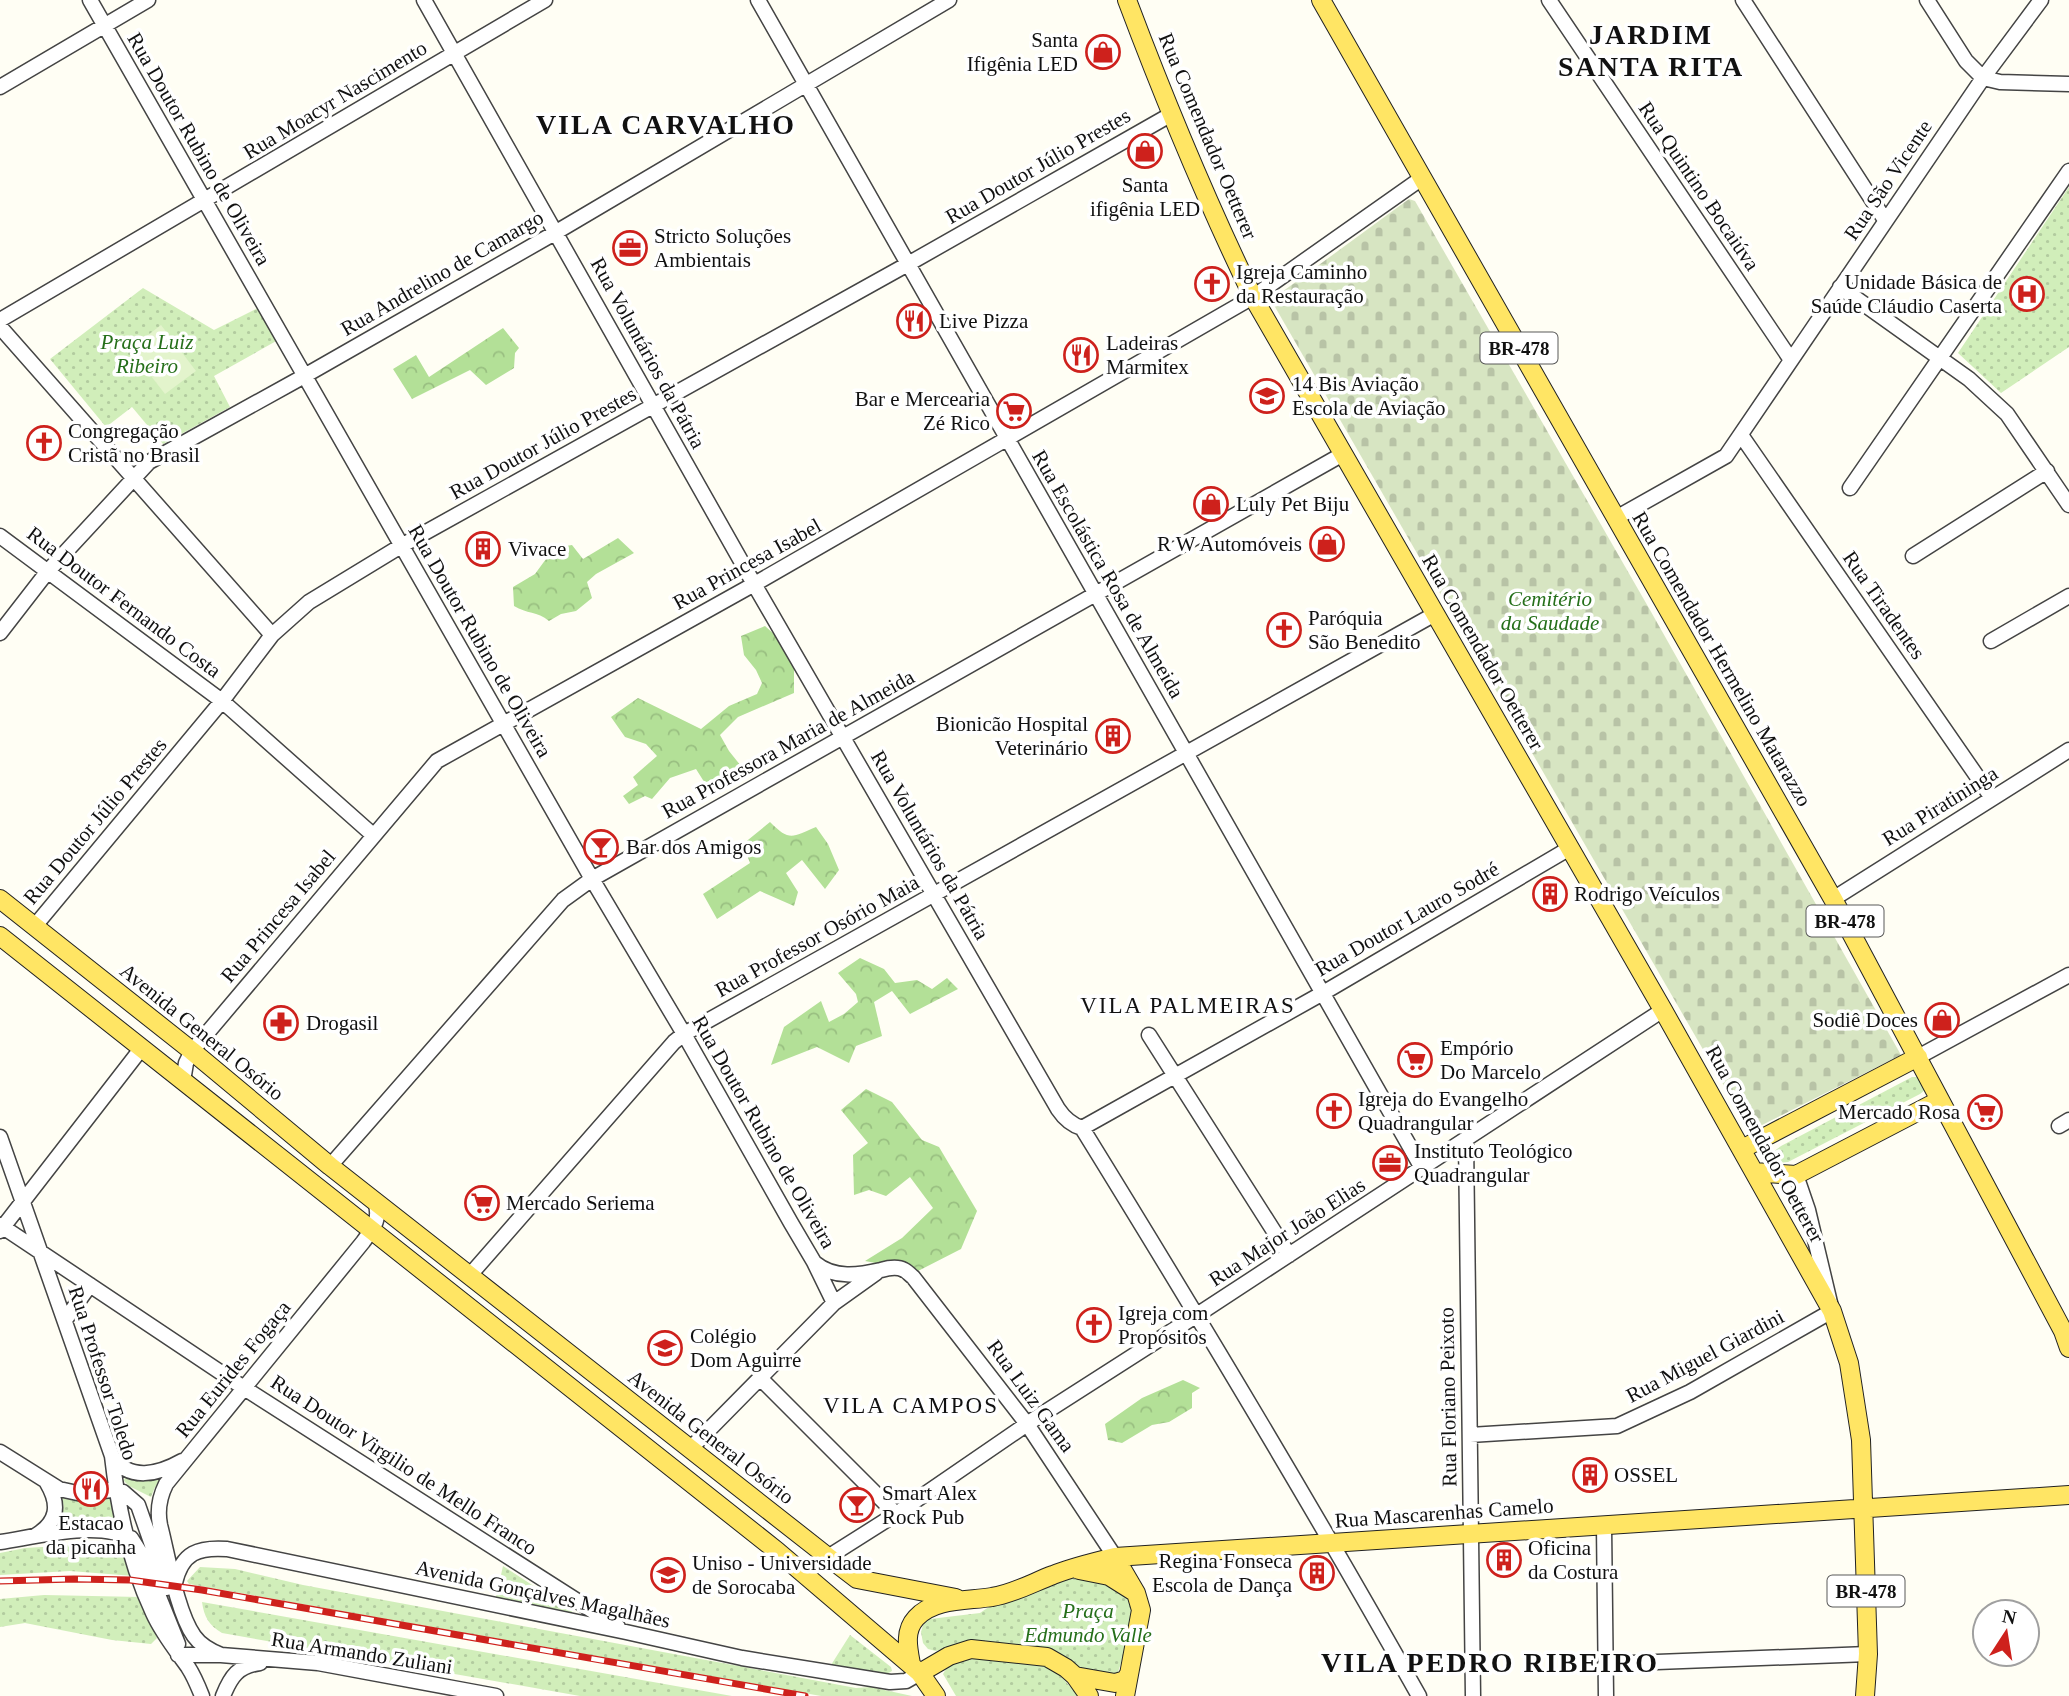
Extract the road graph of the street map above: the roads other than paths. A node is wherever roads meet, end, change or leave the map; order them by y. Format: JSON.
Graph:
{"nodes":[{"id":1,"x":90,"y":0,"type":"edge"},
{"id":2,"x":148,"y":0,"type":"edge"},
{"id":3,"x":424,"y":0,"type":"edge"},
{"id":4,"x":545,"y":0,"type":"edge"},
{"id":5,"x":758,"y":0,"type":"edge"},
{"id":6,"x":949,"y":0,"type":"edge"},
{"id":7,"x":1127,"y":0,"type":"edge"},
{"id":8,"x":1321,"y":0,"type":"edge"},
{"id":9,"x":1549,"y":0,"type":"edge"},
{"id":10,"x":1743,"y":0,"type":"edge"},
{"id":11,"x":1927,"y":0,"type":"edge"},
{"id":12,"x":2041,"y":0,"type":"edge"},
{"id":13,"x":104,"y":26,"type":"junction"},
{"id":14,"x":455,"y":53,"type":"junction"},
{"id":15,"x":1983,"y":78,"type":"junction"},
{"id":16,"x":2069,"y":83,"type":"edge"},
{"id":17,"x":806,"y":84,"type":"junction"},
{"id":18,"x":0,"y":88,"type":"edge"},
{"id":19,"x":1170,"y":115,"type":"junction"},
{"id":20,"x":2069,"y":171,"type":"edge"},
{"id":21,"x":1422,"y":178,"type":"junction"},
{"id":22,"x":204,"y":201,"type":"junction"},
{"id":23,"x":1885,"y":220,"type":"junction"},
{"id":24,"x":556,"y":232,"type":"junction"},
{"id":25,"x":908,"y":264,"type":"junction"},
{"id":26,"x":1840,"y":287,"type":"junction"},
{"id":27,"x":1253,"y":298,"type":"junction"},
{"id":28,"x":0,"y":320,"type":"edge"},
{"id":29,"x":0,"y":327,"type":"edge"},
{"id":30,"x":1939,"y":359,"type":"junction"},
{"id":31,"x":1791,"y":360,"type":"junction"},
{"id":32,"x":305,"y":376,"type":"junction"},
{"id":33,"x":653,"y":406,"type":"junction"},
{"id":34,"x":1741,"y":435,"type":"junction"},
{"id":35,"x":1007,"y":439,"type":"junction"},
{"id":36,"x":1343,"y":454,"type":"junction"},
{"id":37,"x":2047,"y":471,"type":"junction"},
{"id":38,"x":133,"y":478,"type":"junction"},
{"id":39,"x":1850,"y":488,"type":"dead end"},
{"id":40,"x":2069,"y":505,"type":"edge"},
{"id":41,"x":1616,"y":518,"type":"junction"},
{"id":42,"x":0,"y":536,"type":"edge"},
{"id":43,"x":401,"y":546,"type":"junction"},
{"id":44,"x":1913,"y":556,"type":"dead end"},
{"id":45,"x":48,"y":571,"type":"junction"},
{"id":46,"x":754,"y":584,"type":"junction"},
{"id":47,"x":1096,"y":594,"type":"junction"},
{"id":48,"x":2069,"y":596,"type":"edge"},
{"id":49,"x":1436,"y":614,"type":"junction"},
{"id":50,"x":0,"y":634,"type":"edge"},
{"id":51,"x":272,"y":635,"type":"junction"},
{"id":52,"x":1991,"y":641,"type":"dead end"},
{"id":53,"x":222,"y":701,"type":"junction"},
{"id":54,"x":503,"y":723,"type":"junction"},
{"id":55,"x":843,"y":737,"type":"junction"},
{"id":56,"x":2069,"y":750,"type":"edge"},
{"id":57,"x":1186,"y":753,"type":"junction"},
{"id":58,"x":1992,"y":798,"type":"junction"},
{"id":59,"x":373,"y":835,"type":"junction"},
{"id":60,"x":1570,"y":848,"type":"junction"},
{"id":61,"x":592,"y":879,"type":"junction"},
{"id":62,"x":934,"y":894,"type":"junction"},
{"id":63,"x":1833,"y":899,"type":"junction"},
{"id":64,"x":0,"y":900,"type":"edge"},
{"id":65,"x":34,"y":927,"type":"junction"},
{"id":66,"x":0,"y":936,"type":"edge"},
{"id":67,"x":2069,"y":975,"type":"edge"},
{"id":68,"x":1323,"y":993,"type":"junction"},
{"id":69,"x":1664,"y":1010,"type":"junction"},
{"id":70,"x":684,"y":1034,"type":"junction"},
{"id":71,"x":1149,"y":1035,"type":"dead end"},
{"id":72,"x":141,"y":1049,"type":"junction"},
{"id":73,"x":192,"y":1051,"type":"junction"},
{"id":74,"x":1918,"y":1057,"type":"junction"},
{"id":75,"x":1174,"y":1077,"type":"junction"},
{"id":76,"x":183,"y":1081,"type":"junction"},
{"id":77,"x":1940,"y":1100,"type":"junction"},
{"id":78,"x":1082,"y":1128,"type":"junction"},
{"id":79,"x":1771,"y":1134,"type":"junction"},
{"id":80,"x":0,"y":1137,"type":"edge"},
{"id":81,"x":1466,"y":1140,"type":"junction"},
{"id":82,"x":1742,"y":1149,"type":"junction"},
{"id":83,"x":330,"y":1166,"type":"junction"},
{"id":84,"x":1422,"y":1168,"type":"junction"},
{"id":85,"x":1755,"y":1172,"type":"junction"},
{"id":86,"x":1792,"y":1174,"type":"junction"},
{"id":87,"x":375,"y":1200,"type":"junction"},
{"id":88,"x":24,"y":1202,"type":"junction"},
{"id":89,"x":1,"y":1228,"type":"edge"},
{"id":90,"x":372,"y":1230,"type":"junction"},
{"id":91,"x":39,"y":1250,"type":"junction"},
{"id":92,"x":1289,"y":1255,"type":"junction"},
{"id":93,"x":814,"y":1262,"type":"junction"},
{"id":94,"x":880,"y":1270,"type":"junction"},
{"id":95,"x":470,"y":1275,"type":"junction"},
{"id":96,"x":90,"y":1285,"type":"junction"},
{"id":97,"x":834,"y":1303,"type":"junction"},
{"id":98,"x":1832,"y":1311,"type":"junction"},
{"id":99,"x":1197,"y":1315,"type":"junction"},
{"id":100,"x":65,"y":1320,"type":"junction"},
{"id":101,"x":2067,"y":1335,"type":"edge"},
{"id":102,"x":760,"y":1378,"type":"junction"},
{"id":103,"x":244,"y":1388,"type":"junction"},
{"id":104,"x":1027,"y":1424,"type":"junction"},
{"id":105,"x":1470,"y":1436,"type":"junction"},
{"id":106,"x":690,"y":1449,"type":"junction"},
{"id":107,"x":0,"y":1452,"type":"edge"},
{"id":108,"x":112,"y":1456,"type":"junction"},
{"id":109,"x":185,"y":1460,"type":"junction"},
{"id":110,"x":47,"y":1483,"type":"junction"},
{"id":111,"x":116,"y":1490,"type":"junction"},
{"id":112,"x":2069,"y":1495,"type":"edge"},
{"id":113,"x":1863,"y":1508,"type":"junction"},
{"id":114,"x":896,"y":1514,"type":"junction"},
{"id":115,"x":1604,"y":1526,"type":"junction"},
{"id":116,"x":1471,"y":1534,"type":"junction"},
{"id":117,"x":34,"y":1537,"type":"junction"},
{"id":118,"x":128,"y":1538,"type":"junction"},
{"id":119,"x":0,"y":1542,"type":"edge"},
{"id":120,"x":1333,"y":1544,"type":"junction"},
{"id":121,"x":777,"y":1551,"type":"junction"},
{"id":122,"x":828,"y":1557,"type":"junction"},
{"id":123,"x":1115,"y":1557,"type":"junction"},
{"id":124,"x":1068,"y":1569,"type":"junction"},
{"id":125,"x":175,"y":1584,"type":"junction"},
{"id":126,"x":1136,"y":1593,"type":"junction"},
{"id":127,"x":963,"y":1600,"type":"junction"},
{"id":128,"x":626,"y":1632,"type":"junction"},
{"id":129,"x":1868,"y":1654,"type":"junction"},
{"id":130,"x":221,"y":1656,"type":"junction"},
{"id":131,"x":183,"y":1659,"type":"junction"},
{"id":132,"x":278,"y":1660,"type":"junction"},
{"id":133,"x":1605,"y":1664,"type":"junction"},
{"id":134,"x":921,"y":1667,"type":"junction"},
{"id":135,"x":1129,"y":1674,"type":"junction"},
{"id":136,"x":1075,"y":1676,"type":"junction"},
{"id":137,"x":202,"y":1696,"type":"edge"},
{"id":138,"x":223,"y":1696,"type":"edge"},
{"id":139,"x":496,"y":1696,"type":"edge"},
{"id":140,"x":936,"y":1696,"type":"edge"},
{"id":141,"x":1089,"y":1696,"type":"edge"},
{"id":142,"x":1125,"y":1696,"type":"edge"},
{"id":143,"x":1419,"y":1696,"type":"edge"},
{"id":144,"x":1473,"y":1696,"type":"edge"},
{"id":145,"x":1606,"y":1696,"type":"edge"},
{"id":146,"x":1865,"y":1696,"type":"edge"},
{"id":147,"x":1877,"y":1696,"type":"edge"}],
"edges":[{"from":1,"to":13,"type":"street","name":"Rua Doutor Rubino de Oliveira"},
{"from":2,"to":13,"type":"street"},
{"from":3,"to":14,"type":"street","name":"Rua Voluntários da Pátria"},
{"from":4,"to":14,"type":"street","name":"Rua Moacyr Nascimento"},
{"from":5,"to":17,"type":"street","name":"Rua Escolástica Rosa de Almeida"},
{"from":6,"to":17,"type":"street","name":"Rua Andrelino de Camargo"},
{"from":7,"to":19,"type":"main road","name":"Rua Comendador Oetterer","number":"BR-478"},
{"from":8,"to":21,"type":"main road","name":"Rua Comendador Hermelino Matarazzo","number":"BR-478"},
{"from":9,"to":31,"type":"street","name":"Rua Quintino Bocaiúva"},
{"from":10,"to":23,"type":"street"},
{"from":11,"to":15,"type":"street"},
{"from":12,"to":15,"type":"street","name":"Rua São Vicente"},
{"from":13,"to":18,"type":"street"},
{"from":13,"to":22,"type":"street","name":"Rua Doutor Rubino de Oliveira"},
{"from":14,"to":22,"type":"street","name":"Rua Moacyr Nascimento"},
{"from":14,"to":24,"type":"street","name":"Rua Voluntários da Pátria"},
{"from":15,"to":16,"type":"street"},
{"from":15,"to":23,"type":"street","name":"Rua São Vicente"},
{"from":17,"to":24,"type":"street","name":"Rua Andrelino de Camargo"},
{"from":17,"to":25,"type":"street","name":"Rua Escolástica Rosa de Almeida"},
{"from":19,"to":25,"type":"street","name":"Rua Doutor Júlio Prestes"},
{"from":19,"to":27,"type":"main road","name":"Rua Comendador Oetterer","number":"BR-478"},
{"from":20,"to":30,"type":"street"},
{"from":21,"to":27,"type":"street","name":"Rua Princesa Isabel"},
{"from":21,"to":41,"type":"main road","name":"Rua Comendador Hermelino Matarazzo","number":"BR-478"},
{"from":22,"to":28,"type":"street","name":"Rua Moacyr Nascimento"},
{"from":22,"to":32,"type":"street","name":"Rua Doutor Rubino de Oliveira"},
{"from":23,"to":26,"type":"street","name":"Rua São Vicente"},
{"from":24,"to":32,"type":"street","name":"Rua Andrelino de Camargo"},
{"from":24,"to":33,"type":"street","name":"Rua Voluntários da Pátria"},
{"from":25,"to":33,"type":"street","name":"Rua Doutor Júlio Prestes"},
{"from":25,"to":35,"type":"street","name":"Rua Escolástica Rosa de Almeida"},
{"from":26,"to":30,"type":"street"},
{"from":26,"to":31,"type":"street","name":"Rua São Vicente"},
{"from":27,"to":35,"type":"street","name":"Rua Princesa Isabel"},
{"from":27,"to":36,"type":"main road","name":"Rua Comendador Oetterer","number":"BR-478"},
{"from":29,"to":38,"type":"street"},
{"from":30,"to":37,"type":"street"},
{"from":30,"to":39,"type":"street"},
{"from":31,"to":34,"type":"street","name":"Rua São Vicente"},
{"from":32,"to":38,"type":"street","name":"Rua Andrelino de Camargo"},
{"from":32,"to":43,"type":"street","name":"Rua Doutor Rubino de Oliveira"},
{"from":33,"to":43,"type":"street","name":"Rua Doutor Júlio Prestes"},
{"from":33,"to":46,"type":"street","name":"Rua Voluntários da Pátria"},
{"from":34,"to":41,"type":"street","name":"Rua São Vicente"},
{"from":34,"to":58,"type":"street","name":"Rua Tiradentes"},
{"from":35,"to":46,"type":"street","name":"Rua Princesa Isabel"},
{"from":35,"to":47,"type":"street","name":"Rua Escolástica Rosa de Almeida"},
{"from":36,"to":47,"type":"street","name":"Rua Professora Maria de Almeida"},
{"from":36,"to":49,"type":"main road","name":"Rua Comendador Oetterer","number":"BR-478"},
{"from":37,"to":40,"type":"street"},
{"from":37,"to":44,"type":"street"},
{"from":38,"to":45,"type":"street","name":"Rua Andrelino de Camargo"},
{"from":38,"to":51,"type":"street"},
{"from":41,"to":63,"type":"main road","name":"Rua Comendador Hermelino Matarazzo","number":"BR-478"},
{"from":42,"to":45,"type":"street","name":"Rua Doutor Fernando Costa"},
{"from":43,"to":51,"type":"street","name":"Rua Doutor Júlio Prestes"},
{"from":43,"to":54,"type":"street","name":"Rua Doutor Rubino de Oliveira"},
{"from":45,"to":50,"type":"street","name":"Rua Andrelino de Camargo"},
{"from":45,"to":53,"type":"street","name":"Rua Doutor Fernando Costa"},
{"from":46,"to":54,"type":"street","name":"Rua Princesa Isabel"},
{"from":46,"to":55,"type":"street","name":"Rua Voluntários da Pátria"},
{"from":47,"to":55,"type":"street","name":"Rua Professora Maria de Almeida"},
{"from":47,"to":57,"type":"street","name":"Rua Escolástica Rosa de Almeida"},
{"from":48,"to":52,"type":"street"},
{"from":49,"to":57,"type":"street","name":"Rua Professor Osório Maia"},
{"from":49,"to":60,"type":"main road","name":"Rua Comendador Oetterer","number":"BR-478"},
{"from":51,"to":53,"type":"street","name":"Rua Doutor Júlio Prestes"},
{"from":53,"to":59,"type":"street","name":"Rua Doutor Fernando Costa"},
{"from":53,"to":65,"type":"street","name":"Rua Doutor Júlio Prestes"},
{"from":54,"to":59,"type":"street","name":"Rua Princesa Isabel"},
{"from":54,"to":61,"type":"street","name":"Rua Doutor Rubino de Oliveira"},
{"from":55,"to":61,"type":"street","name":"Rua Professora Maria de Almeida"},
{"from":55,"to":62,"type":"street","name":"Rua Voluntários da Pátria"},
{"from":56,"to":58,"type":"street","name":"Rua Piratininga"},
{"from":57,"to":62,"type":"street","name":"Rua Professor Osório Maia"},
{"from":57,"to":68,"type":"street","name":"Rua Escolástica Rosa de Almeida"},
{"from":58,"to":63,"type":"street","name":"Rua Piratininga"},
{"from":59,"to":73,"type":"street","name":"Rua Princesa Isabel"},
{"from":60,"to":68,"type":"street","name":"Rua Doutor Lauro Sodré"},
{"from":60,"to":69,"type":"main road","name":"Rua Comendador Oetterer","number":"BR-478"},
{"from":61,"to":70,"type":"street","name":"Rua Doutor Rubino de Oliveira"},
{"from":61,"to":83,"type":"street","name":"Rua Professora Maria de Almeida"},
{"from":62,"to":70,"type":"street","name":"Rua Professor Osório Maia"},
{"from":62,"to":78,"type":"street","name":"Rua Voluntários da Pátria"},
{"from":63,"to":74,"type":"main road","name":"Rua Comendador Hermelino Matarazzo","number":"BR-478"},
{"from":64,"to":65,"type":"main road","name":"Avenida General Osório"},
{"from":65,"to":73,"type":"main road","name":"Avenida General Osório"},
{"from":66,"to":72,"type":"main road"},
{"from":67,"to":74,"type":"street"},
{"from":68,"to":75,"type":"street","name":"Rua Doutor Lauro Sodré"},
{"from":68,"to":84,"type":"street","name":"Rua Escolástica Rosa de Almeida"},
{"from":69,"to":81,"type":"street","name":"Rua Major João Elias"},
{"from":69,"to":82,"type":"main road","name":"Rua Comendador Oetterer","number":"BR-478"},
{"from":70,"to":93,"type":"street","name":"Rua Doutor Rubino de Oliveira"},
{"from":70,"to":95,"type":"street","name":"Rua Professor Osório Maia"},
{"from":71,"to":75,"type":"street"},
{"from":72,"to":76,"type":"main road"},
{"from":72,"to":88,"type":"street"},
{"from":73,"to":76,"type":"street","name":"Rua Princesa Isabel"},
{"from":73,"to":83,"type":"main road","name":"Avenida General Osório"},
{"from":74,"to":77,"type":"main road","name":"Rua Comendador Hermelino Matarazzo","number":"BR-478"},
{"from":74,"to":79,"type":"main road"},
{"from":75,"to":78,"type":"street","name":"Rua Doutor Lauro Sodré"},
{"from":75,"to":92,"type":"street"},
{"from":76,"to":90,"type":"main road"},
{"from":77,"to":86,"type":"main road"},
{"from":77,"to":101,"type":"main road","name":"Rua Comendador Hermelino Matarazzo","number":"BR-478"},
{"from":78,"to":99,"type":"street","name":"Rua Voluntários da Pátria"},
{"from":79,"to":82,"type":"main road"},
{"from":79,"to":86,"type":"main road"},
{"from":80,"to":88,"type":"street","name":"Rua Professor Toledo"},
{"from":81,"to":84,"type":"street","name":"Rua Major João Elias"},
{"from":81,"to":105,"type":"street","name":"Rua Floriano Peixoto"},
{"from":82,"to":85,"type":"main road","name":"Rua Comendador Oetterer","number":"BR-478"},
{"from":83,"to":87,"type":"main road","name":"Avenida General Osório"},
{"from":84,"to":92,"type":"street","name":"Rua Major João Elias"},
{"from":85,"to":86,"type":"main road"},
{"from":85,"to":98,"type":"main road","name":"Rua Comendador Oetterer","number":"BR-478"},
{"from":86,"to":98,"type":"street","name":"Rua Comendador Oetterer","number":"BR-478"},
{"from":87,"to":90,"type":"street"},
{"from":87,"to":95,"type":"main road","name":"Avenida General Osório"},
{"from":88,"to":89,"type":"street"},
{"from":88,"to":91,"type":"street","name":"Rua Professor Toledo"},
{"from":89,"to":91,"type":"street","name":"Rua Doutor Virgilio de Mello Franco"},
{"from":90,"to":103,"type":"street","name":"Rua Eurides Fogaça"},
{"from":90,"to":121,"type":"main road"},
{"from":91,"to":96,"type":"street","name":"Rua Doutor Virgilio de Mello Franco"},
{"from":91,"to":100,"type":"street","name":"Rua Professor Toledo"},
{"from":92,"to":99,"type":"street","name":"Rua Major João Elias"},
{"from":93,"to":94,"type":"street"},
{"from":93,"to":97,"type":"street","name":"Rua Doutor Rubino de Oliveira"},
{"from":94,"to":97,"type":"street"},
{"from":94,"to":104,"type":"street","name":"Rua Luiz Gama"},
{"from":95,"to":106,"type":"main road","name":"Avenida General Osório"},
{"from":96,"to":100,"type":"street"},
{"from":96,"to":103,"type":"street","name":"Rua Doutor Virgilio de Mello Franco"},
{"from":97,"to":102,"type":"street"},
{"from":98,"to":105,"type":"street","name":"Rua Miguel Giardini"},
{"from":98,"to":113,"type":"main road","name":"Rua Comendador Oetterer","number":"BR-478"},
{"from":99,"to":104,"type":"street","name":"Rua Major João Elias"},
{"from":99,"to":120,"type":"street","name":"Rua Voluntários da Pátria"},
{"from":100,"to":108,"type":"street","name":"Rua Professor Toledo"},
{"from":102,"to":106,"type":"street"},
{"from":102,"to":114,"type":"street"},
{"from":103,"to":109,"type":"street","name":"Rua Eurides Fogaça"},
{"from":103,"to":128,"type":"street","name":"Rua Doutor Virgilio de Mello Franco"},
{"from":104,"to":114,"type":"street","name":"Rua Major João Elias"},
{"from":104,"to":123,"type":"street","name":"Rua Luiz Gama"},
{"from":105,"to":116,"type":"street","name":"Rua Floriano Peixoto"},
{"from":106,"to":122,"type":"main road","name":"Avenida General Osório"},
{"from":107,"to":110,"type":"street"},
{"from":108,"to":109,"type":"street"},
{"from":108,"to":111,"type":"street","name":"Rua Professor Toledo"},
{"from":109,"to":125,"type":"street","name":"Rua Eurides Fogaça"},
{"from":110,"to":111,"type":"street"},
{"from":110,"to":117,"type":"street"},
{"from":111,"to":118,"type":"street","name":"Rua Professor Toledo"},
{"from":111,"to":130,"type":"street"},
{"from":112,"to":113,"type":"main road","name":"Rua Mascarenhas Camelo"},
{"from":113,"to":115,"type":"main road","name":"Rua Mascarenhas Camelo"},
{"from":113,"to":129,"type":"main road","name":"Rua Comendador Oetterer","number":"BR-478"},
{"from":114,"to":122,"type":"street","name":"Rua Major João Elias"},
{"from":115,"to":116,"type":"main road","name":"Rua Mascarenhas Camelo"},
{"from":115,"to":133,"type":"street"},
{"from":116,"to":120,"type":"main road","name":"Rua Mascarenhas Camelo"},
{"from":116,"to":144,"type":"street","name":"Rua Floriano Peixoto"},
{"from":117,"to":118,"type":"street"},
{"from":117,"to":119,"type":"street"},
{"from":118,"to":131,"type":"street","name":"Rua Professor Toledo"},
{"from":120,"to":123,"type":"main road","name":"Rua Mascarenhas Camelo"},
{"from":120,"to":143,"type":"street","name":"Rua Voluntários da Pátria"},
{"from":121,"to":122,"type":"main road"},
{"from":121,"to":134,"type":"main road"},
{"from":122,"to":127,"type":"main road","name":"Avenida General Osório"},
{"from":123,"to":124,"type":"main road"},
{"from":123,"to":126,"type":"main road"},
{"from":124,"to":126,"type":"main road"},
{"from":124,"to":127,"type":"main road"},
{"from":125,"to":128,"type":"street","name":"Avenida Gonçalves Magalhães"},
{"from":125,"to":130,"type":"street"},
{"from":126,"to":135,"type":"main road"},
{"from":127,"to":134,"type":"main road"},
{"from":128,"to":134,"type":"street","name":"Avenida Gonçalves Magalhães"},
{"from":129,"to":133,"type":"street"},
{"from":129,"to":146,"type":"main road","name":"Rua Comendador Oetterer","number":"BR-478"},
{"from":129,"to":147,"type":"main road","name":"Rua Comendador Oetterer","number":"BR-478"},
{"from":130,"to":131,"type":"street","name":"Rua Armando Zuliani"},
{"from":130,"to":132,"type":"street","name":"Rua Armando Zuliani"},
{"from":131,"to":137,"type":"street","name":"Rua Professor Toledo"},
{"from":132,"to":138,"type":"street"},
{"from":132,"to":139,"type":"street","name":"Rua Armando Zuliani"},
{"from":133,"to":145,"type":"street"},
{"from":134,"to":136,"type":"main road"},
{"from":134,"to":140,"type":"main road"},
{"from":135,"to":136,"type":"main road"},
{"from":135,"to":142,"type":"main road"},
{"from":136,"to":141,"type":"main road"}]}
